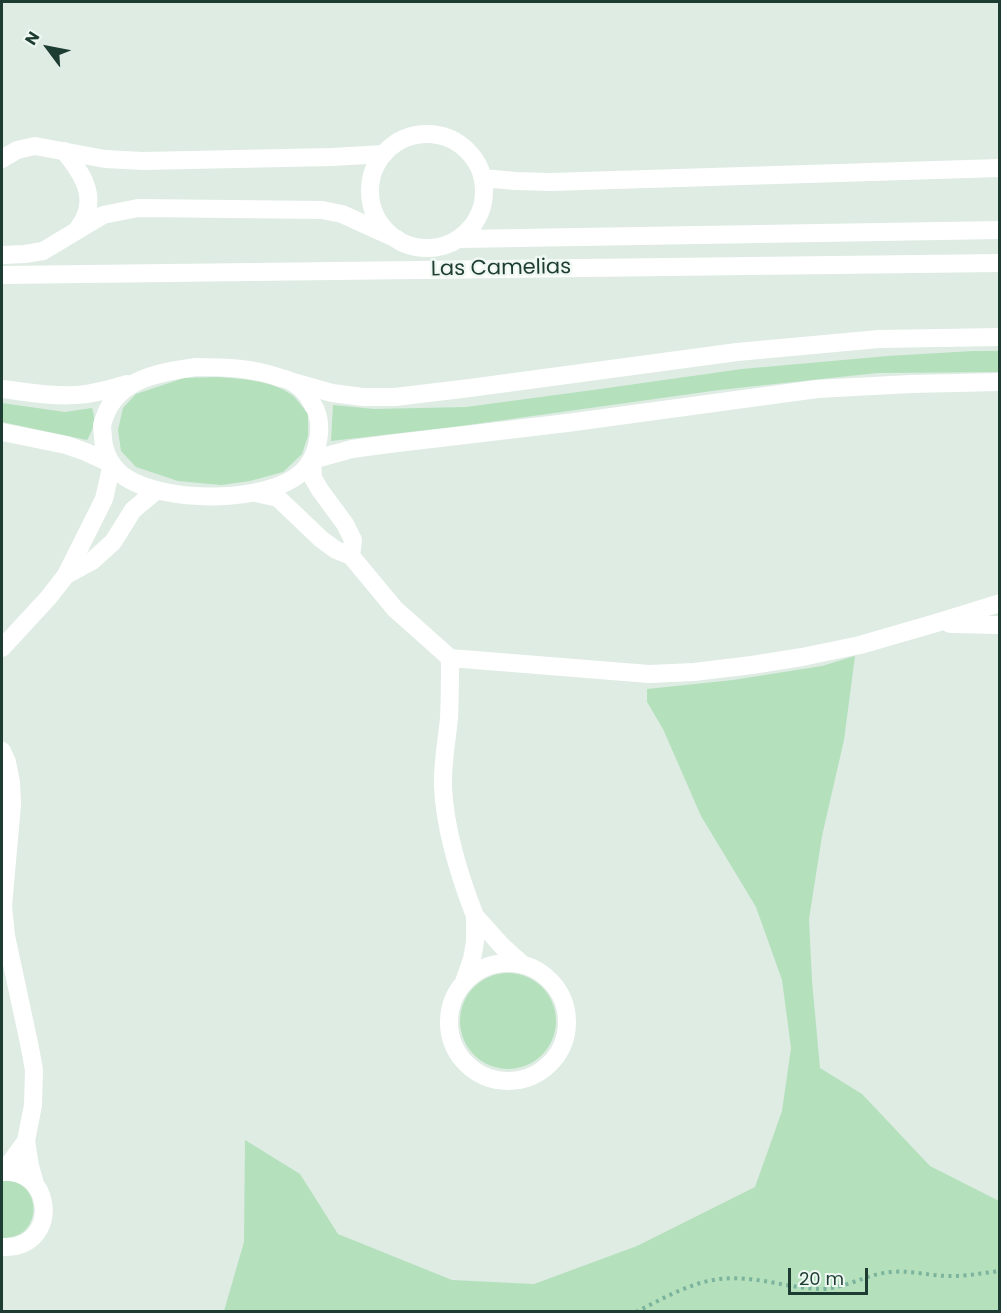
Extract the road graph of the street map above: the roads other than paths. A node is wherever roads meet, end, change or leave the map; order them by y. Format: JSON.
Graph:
{"nodes":[{"id":1,"x":64,"y":151,"type":"junction"},
{"id":2,"x":384,"y":154,"type":"junction"},
{"id":3,"x":2,"y":159,"type":"edge"},
{"id":4,"x":999,"y":168,"type":"edge"},
{"id":5,"x":483,"y":178,"type":"junction"},
{"id":6,"x":999,"y":230,"type":"edge"},
{"id":7,"x":76,"y":231,"type":"junction"},
{"id":8,"x":459,"y":238,"type":"junction"},
{"id":9,"x":397,"y":239,"type":"junction"},
{"id":10,"x":5,"y":252,"type":"edge"},
{"id":11,"x":999,"y":263,"type":"edge"},
{"id":12,"x":2,"y":275,"type":"edge"},
{"id":13,"x":999,"y":337,"type":"edge"},
{"id":14,"x":140,"y":380,"type":"junction"},
{"id":15,"x":293,"y":382,"type":"junction"},
{"id":16,"x":999,"y":382,"type":"edge"},
{"id":17,"x":2,"y":389,"type":"edge"},
{"id":18,"x":2,"y":432,"type":"edge"},
{"id":19,"x":312,"y":460,"type":"junction"},
{"id":20,"x":112,"y":464,"type":"junction"},
{"id":21,"x":158,"y":490,"type":"junction"},
{"id":22,"x":254,"y":492,"type":"junction"},
{"id":23,"x":351,"y":556,"type":"junction"},
{"id":24,"x":66,"y":575,"type":"junction"},
{"id":25,"x":999,"y":603,"type":"edge"},
{"id":26,"x":936,"y":623,"type":"junction"},
{"id":27,"x":999,"y":626,"type":"edge"},
{"id":28,"x":2,"y":648,"type":"edge"},
{"id":29,"x":450,"y":658,"type":"junction"},
{"id":30,"x":2,"y":751,"type":"edge"},
{"id":31,"x":475,"y":916,"type":"junction"},
{"id":32,"x":523,"y":965,"type":"junction"},
{"id":33,"x":463,"y":983,"type":"junction"},
{"id":34,"x":26,"y":1141,"type":"junction"},
{"id":35,"x":2,"y":1170,"type":"edge"},
{"id":36,"x":35,"y":1184,"type":"junction"},
{"id":37,"x":2,"y":1247,"type":"edge"}],
"edges":[{"from":1,"to":2,"type":"street"},
{"from":1,"to":3,"type":"street"},
{"from":1,"to":7,"type":"street"},
{"from":2,"to":5,"type":"street"},
{"from":2,"to":9,"type":"street"},
{"from":4,"to":5,"type":"street"},
{"from":5,"to":8,"type":"street"},
{"from":6,"to":8,"type":"street"},
{"from":7,"to":9,"type":"street"},
{"from":7,"to":10,"type":"street"},
{"from":8,"to":9,"type":"street"},
{"from":11,"to":12,"type":"street","name":"Las Camelias"},
{"from":13,"to":15,"type":"street"},
{"from":14,"to":15,"type":"street"},
{"from":14,"to":17,"type":"street"},
{"from":14,"to":20,"type":"street"},
{"from":15,"to":19,"type":"street"},
{"from":16,"to":19,"type":"street"},
{"from":18,"to":20,"type":"street"},
{"from":19,"to":22,"type":"street"},
{"from":19,"to":23,"type":"street"},
{"from":20,"to":21,"type":"street"},
{"from":20,"to":24,"type":"street"},
{"from":21,"to":22,"type":"street"},
{"from":21,"to":24,"type":"street"},
{"from":22,"to":23,"type":"street"},
{"from":23,"to":29,"type":"street"},
{"from":24,"to":28,"type":"street"},
{"from":25,"to":26,"type":"street"},
{"from":26,"to":27,"type":"street"},
{"from":26,"to":29,"type":"street"},
{"from":29,"to":31,"type":"street"},
{"from":30,"to":34,"type":"street"},
{"from":31,"to":32,"type":"street"},
{"from":31,"to":33,"type":"street"},
{"from":32,"to":33,"type":"street"},
{"from":32,"to":33,"type":"street"},
{"from":34,"to":35,"type":"street"},
{"from":34,"to":36,"type":"street"},
{"from":35,"to":36,"type":"street"},
{"from":36,"to":37,"type":"street"}]}
